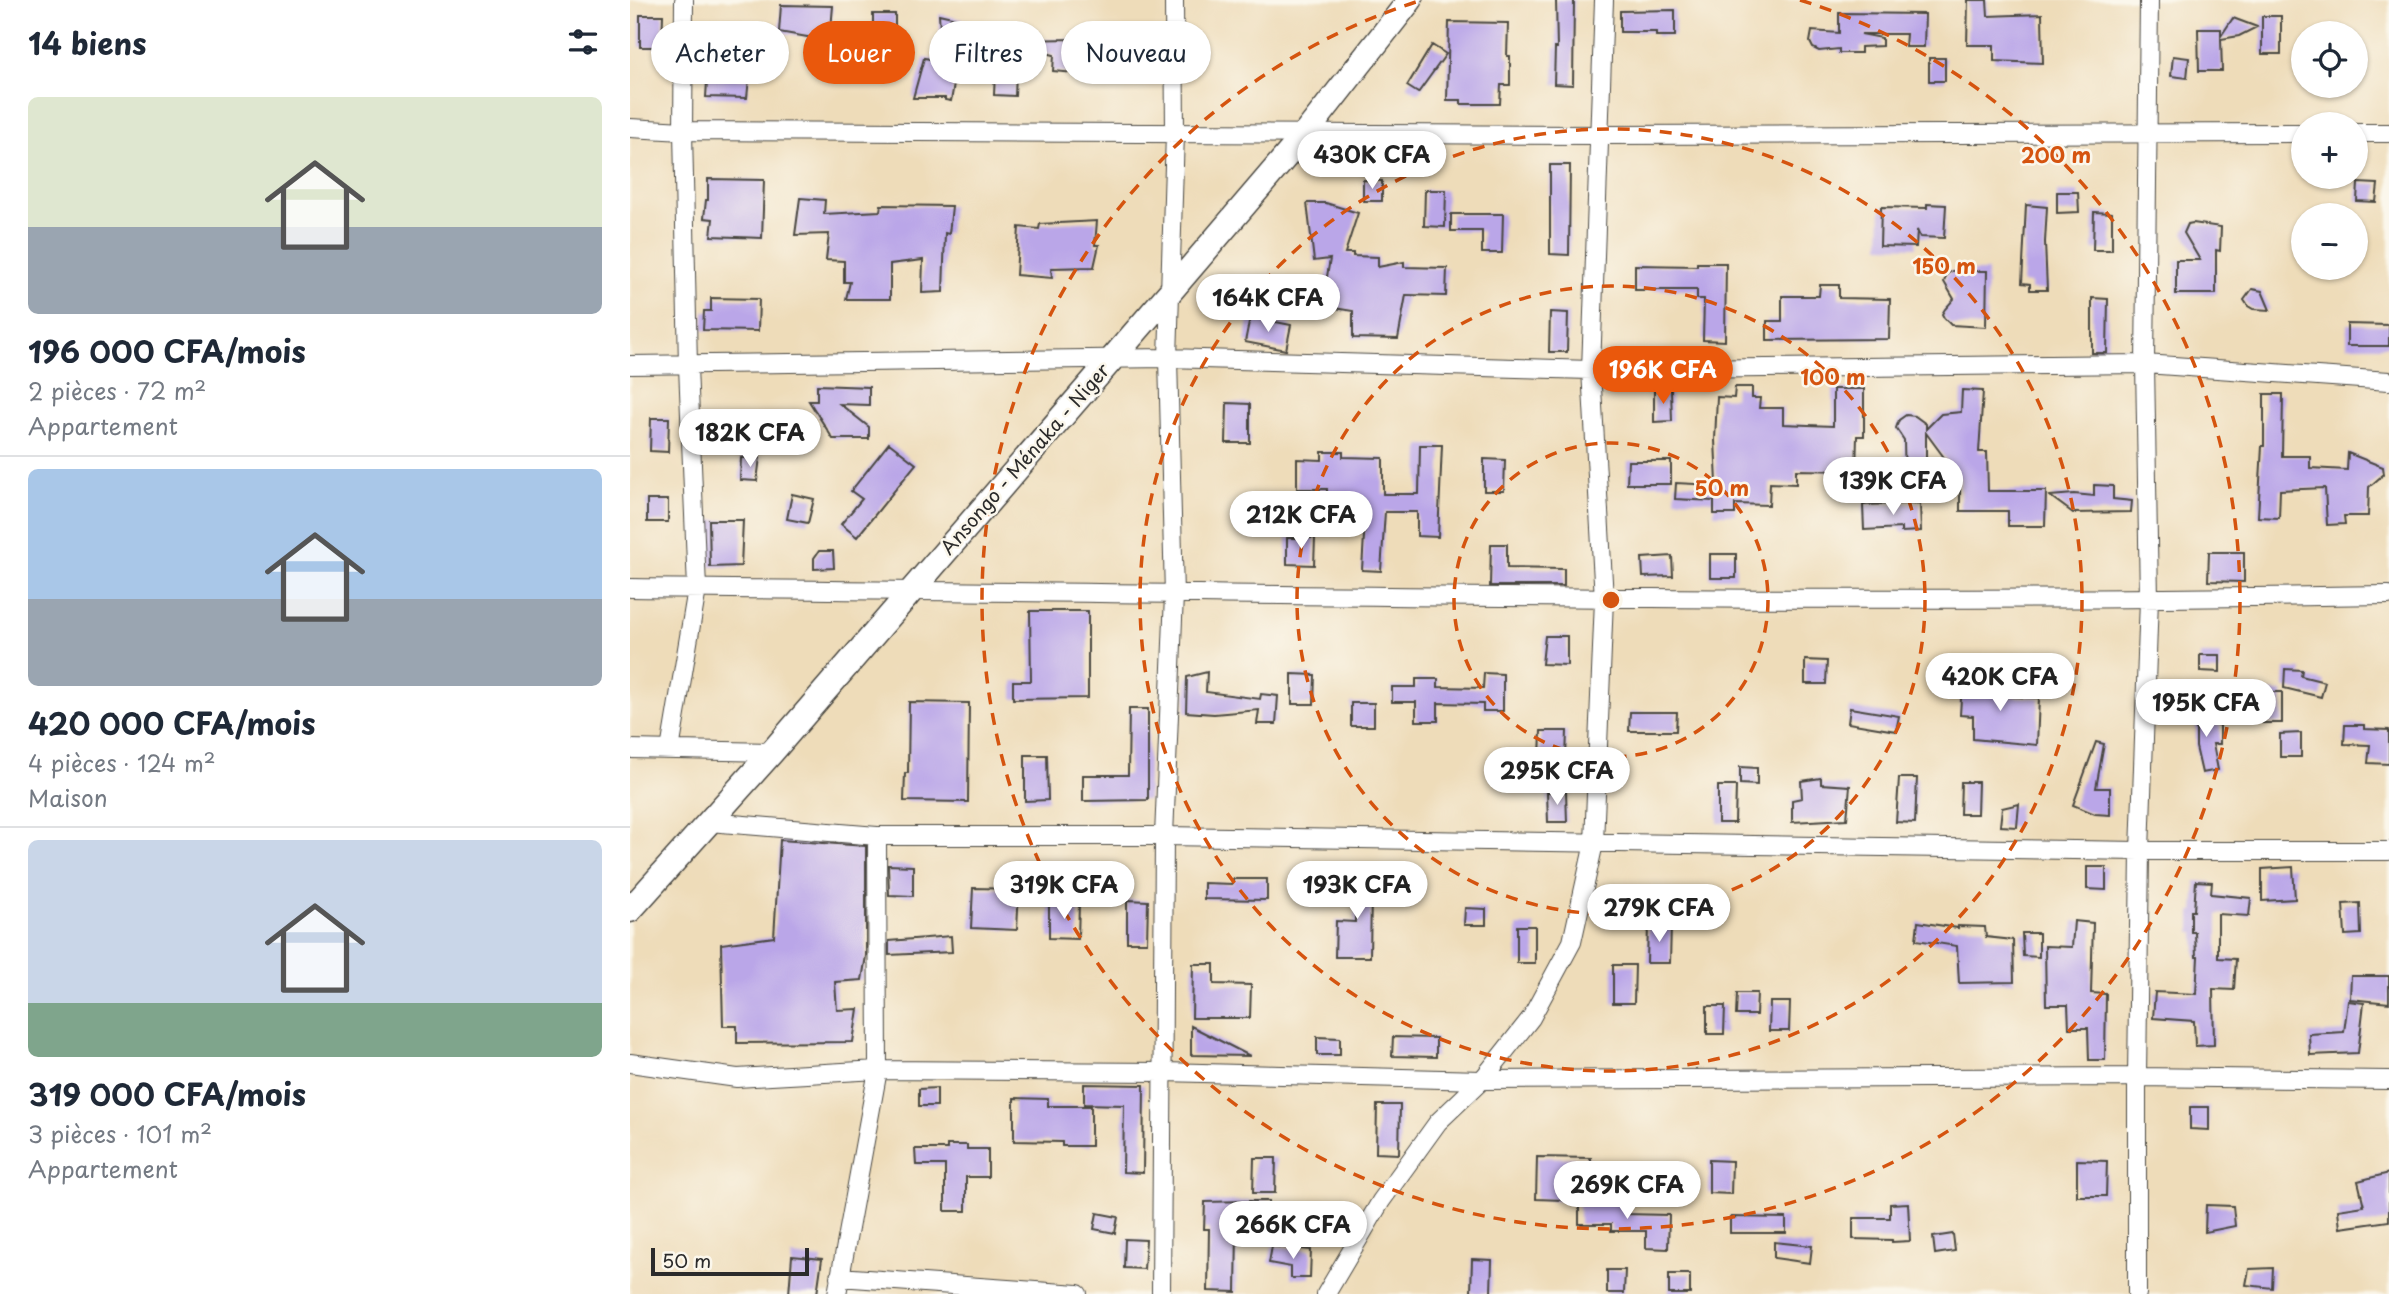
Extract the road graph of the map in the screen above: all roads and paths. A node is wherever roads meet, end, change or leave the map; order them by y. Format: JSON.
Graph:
{"nodes":[{"id":1,"x":684,"y":0,"type":"edge"},
{"id":2,"x":1174,"y":0,"type":"edge"},
{"id":3,"x":1410,"y":0,"type":"edge"},
{"id":4,"x":1604,"y":0,"type":"edge"},
{"id":5,"x":2149,"y":0,"type":"edge"},
{"id":6,"x":630,"y":128,"type":"edge"},
{"id":7,"x":683,"y":131,"type":"junction"},
{"id":8,"x":2148,"y":132,"type":"junction"},
{"id":9,"x":2291,"y":133,"type":"edge"},
{"id":10,"x":2368,"y":133,"type":"edge"},
{"id":11,"x":2389,"y":133,"type":"edge"},
{"id":12,"x":1175,"y":134,"type":"junction"},
{"id":13,"x":1305,"y":134,"type":"junction"},
{"id":14,"x":1600,"y":135,"type":"junction"},
{"id":15,"x":1170,"y":292,"type":"junction"},
{"id":16,"x":1168,"y":358,"type":"junction"},
{"id":17,"x":1113,"y":359,"type":"junction"},
{"id":18,"x":2145,"y":364,"type":"junction"},
{"id":19,"x":630,"y":365,"type":"edge"},
{"id":20,"x":688,"y":366,"type":"junction"},
{"id":21,"x":1591,"y":370,"type":"junction"},
{"id":22,"x":2389,"y":381,"type":"edge"},
{"id":23,"x":630,"y":588,"type":"edge"},
{"id":24,"x":697,"y":589,"type":"junction"},
{"id":25,"x":910,"y":591,"type":"junction"},
{"id":26,"x":1174,"y":595,"type":"junction"},
{"id":27,"x":2389,"y":595,"type":"edge"},
{"id":28,"x":1604,"y":599,"type":"junction"},
{"id":29,"x":2149,"y":599,"type":"junction"},
{"id":30,"x":630,"y":749,"type":"edge"},
{"id":31,"x":670,"y":750,"type":"junction"},
{"id":32,"x":772,"y":752,"type":"junction"},
{"id":33,"x":709,"y":822,"type":"junction"},
{"id":34,"x":877,"y":836,"type":"junction"},
{"id":35,"x":1164,"y":836,"type":"junction"},
{"id":36,"x":1594,"y":843,"type":"junction"},
{"id":37,"x":2140,"y":851,"type":"junction"},
{"id":38,"x":2389,"y":852,"type":"edge"},
{"id":39,"x":630,"y":910,"type":"edge"},
{"id":40,"x":630,"y":1062,"type":"edge"},
{"id":41,"x":878,"y":1070,"type":"junction"},
{"id":42,"x":1163,"y":1072,"type":"junction"},
{"id":43,"x":2137,"y":1077,"type":"junction"},
{"id":44,"x":1482,"y":1080,"type":"junction"},
{"id":45,"x":2389,"y":1080,"type":"edge"},
{"id":46,"x":838,"y":1285,"type":"edge"},
{"id":47,"x":1078,"y":1294,"type":"edge"},
{"id":48,"x":1161,"y":1294,"type":"edge"},
{"id":49,"x":1326,"y":1294,"type":"edge"},
{"id":50,"x":2137,"y":1294,"type":"edge"}],
"edges":[{"from":1,"to":7,"type":"street"},
{"from":2,"to":12,"type":"street"},
{"from":3,"to":13,"type":"main road","name":"Ansongo - Ménaka - Niger"},
{"from":4,"to":14,"type":"street"},
{"from":5,"to":8,"type":"street"},
{"from":6,"to":7,"type":"street"},
{"from":7,"to":12,"type":"street"},
{"from":7,"to":20,"type":"street"},
{"from":8,"to":9,"type":"street"},
{"from":8,"to":14,"type":"street"},
{"from":8,"to":18,"type":"street"},
{"from":10,"to":11,"type":"street"},
{"from":12,"to":13,"type":"street"},
{"from":12,"to":15,"type":"street"},
{"from":13,"to":14,"type":"street"},
{"from":13,"to":15,"type":"main road","name":"Ansongo - Ménaka - Niger"},
{"from":14,"to":21,"type":"street"},
{"from":15,"to":16,"type":"street"},
{"from":15,"to":17,"type":"main road","name":"Ansongo - Ménaka - Niger"},
{"from":16,"to":17,"type":"street"},
{"from":16,"to":21,"type":"street"},
{"from":16,"to":26,"type":"street"},
{"from":17,"to":20,"type":"street"},
{"from":17,"to":25,"type":"main road","name":"Ansongo - Ménaka - Niger"},
{"from":18,"to":21,"type":"street"},
{"from":18,"to":22,"type":"street"},
{"from":18,"to":29,"type":"street"},
{"from":19,"to":20,"type":"street"},
{"from":20,"to":24,"type":"street"},
{"from":21,"to":28,"type":"street"},
{"from":23,"to":24,"type":"street"},
{"from":24,"to":25,"type":"street"},
{"from":24,"to":31,"type":"street"},
{"from":25,"to":26,"type":"street"},
{"from":25,"to":32,"type":"main road","name":"Ansongo - Ménaka - Niger"},
{"from":26,"to":28,"type":"street"},
{"from":26,"to":35,"type":"street"},
{"from":27,"to":29,"type":"street"},
{"from":28,"to":29,"type":"street"},
{"from":28,"to":36,"type":"street"},
{"from":29,"to":37,"type":"street"},
{"from":30,"to":31,"type":"street"},
{"from":31,"to":32,"type":"street"},
{"from":32,"to":33,"type":"main road","name":"Ansongo - Ménaka - Niger"},
{"from":33,"to":34,"type":"street"},
{"from":33,"to":39,"type":"main road","name":"Ansongo - Ménaka - Niger"},
{"from":34,"to":35,"type":"street"},
{"from":34,"to":41,"type":"street"},
{"from":35,"to":36,"type":"street"},
{"from":35,"to":42,"type":"street"},
{"from":36,"to":37,"type":"street"},
{"from":36,"to":44,"type":"street"},
{"from":37,"to":38,"type":"street"},
{"from":37,"to":43,"type":"street"},
{"from":40,"to":41,"type":"street"},
{"from":41,"to":42,"type":"street"},
{"from":41,"to":46,"type":"street"},
{"from":42,"to":44,"type":"street"},
{"from":42,"to":48,"type":"street"},
{"from":43,"to":44,"type":"street"},
{"from":43,"to":45,"type":"street"},
{"from":43,"to":50,"type":"street"},
{"from":44,"to":49,"type":"street"},
{"from":46,"to":47,"type":"street"}]}
